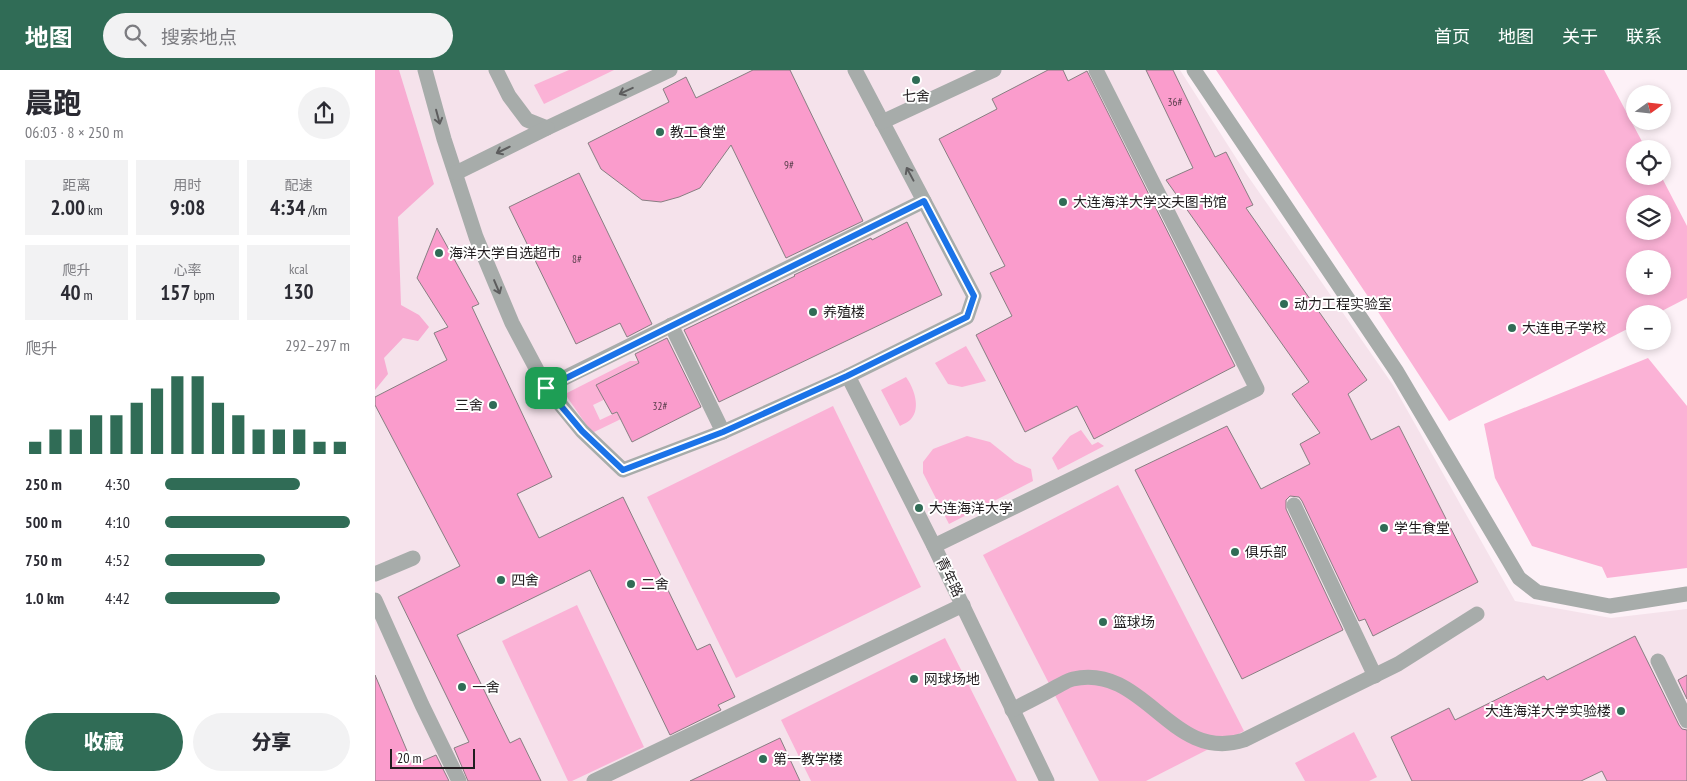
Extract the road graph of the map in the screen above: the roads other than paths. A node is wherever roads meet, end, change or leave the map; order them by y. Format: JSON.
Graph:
{"nodes":[{"id":1,"x":425,"y":70,"type":"edge"},
{"id":2,"x":496,"y":70,"type":"edge"},
{"id":3,"x":670,"y":70,"type":"edge"},
{"id":4,"x":855,"y":70,"type":"edge"},
{"id":5,"x":994,"y":70,"type":"edge"},
{"id":6,"x":1097,"y":70,"type":"edge"},
{"id":7,"x":1194,"y":70,"type":"edge"},
{"id":8,"x":882,"y":122,"type":"junction"},
{"id":9,"x":547,"y":128,"type":"junction"},
{"id":10,"x":455,"y":173,"type":"junction"},
{"id":11,"x":924,"y":201,"type":"junction"},
{"id":12,"x":671,"y":326,"type":"junction"},
{"id":13,"x":847,"y":376,"type":"junction"},
{"id":14,"x":546,"y":388,"type":"junction"},
{"id":15,"x":723,"y":432,"type":"junction"},
{"id":16,"x":1293,"y":505,"type":"dead end"},
{"id":17,"x":934,"y":546,"type":"junction"},
{"id":18,"x":413,"y":558,"type":"dead end"},
{"id":19,"x":375,"y":574,"type":"edge"},
{"id":20,"x":1687,"y":594,"type":"edge"},
{"id":21,"x":375,"y":600,"type":"edge"},
{"id":22,"x":963,"y":605,"type":"junction"},
{"id":23,"x":1477,"y":614,"type":"dead end"},
{"id":24,"x":1658,"y":661,"type":"dead end"},
{"id":25,"x":1375,"y":676,"type":"junction"},
{"id":26,"x":1012,"y":710,"type":"junction"},
{"id":27,"x":1687,"y":721,"type":"edge"},
{"id":28,"x":459,"y":781,"type":"edge"},
{"id":29,"x":594,"y":781,"type":"edge"},
{"id":30,"x":1047,"y":781,"type":"edge"}],
"edges":[{"from":1,"to":10,"type":"street","one_way":true},
{"from":2,"to":9,"type":"street"},
{"from":3,"to":9,"type":"street","one_way":true},
{"from":4,"to":8,"type":"street"},
{"from":5,"to":8,"type":"street"},
{"from":6,"to":17,"type":"street"},
{"from":7,"to":20,"type":"street"},
{"from":11,"to":8,"type":"street","one_way":true},
{"from":9,"to":10,"type":"street","one_way":true},
{"from":10,"to":14,"type":"street","one_way":true},
{"from":11,"to":12,"type":"street"},
{"from":11,"to":13,"type":"street"},
{"from":12,"to":14,"type":"street"},
{"from":12,"to":15,"type":"street"},
{"from":13,"to":15,"type":"street"},
{"from":13,"to":17,"type":"street","name":"青年路"},
{"from":14,"to":15,"type":"street"},
{"from":16,"to":25,"type":"street"},
{"from":17,"to":22,"type":"street","name":"青年路"},
{"from":18,"to":19,"type":"street"},
{"from":21,"to":28,"type":"street"},
{"from":22,"to":26,"type":"street","name":"青年路"},
{"from":22,"to":29,"type":"street"},
{"from":23,"to":25,"type":"street"},
{"from":24,"to":27,"type":"street"},
{"from":25,"to":26,"type":"street"},
{"from":26,"to":30,"type":"street","name":"青年路"}]}
